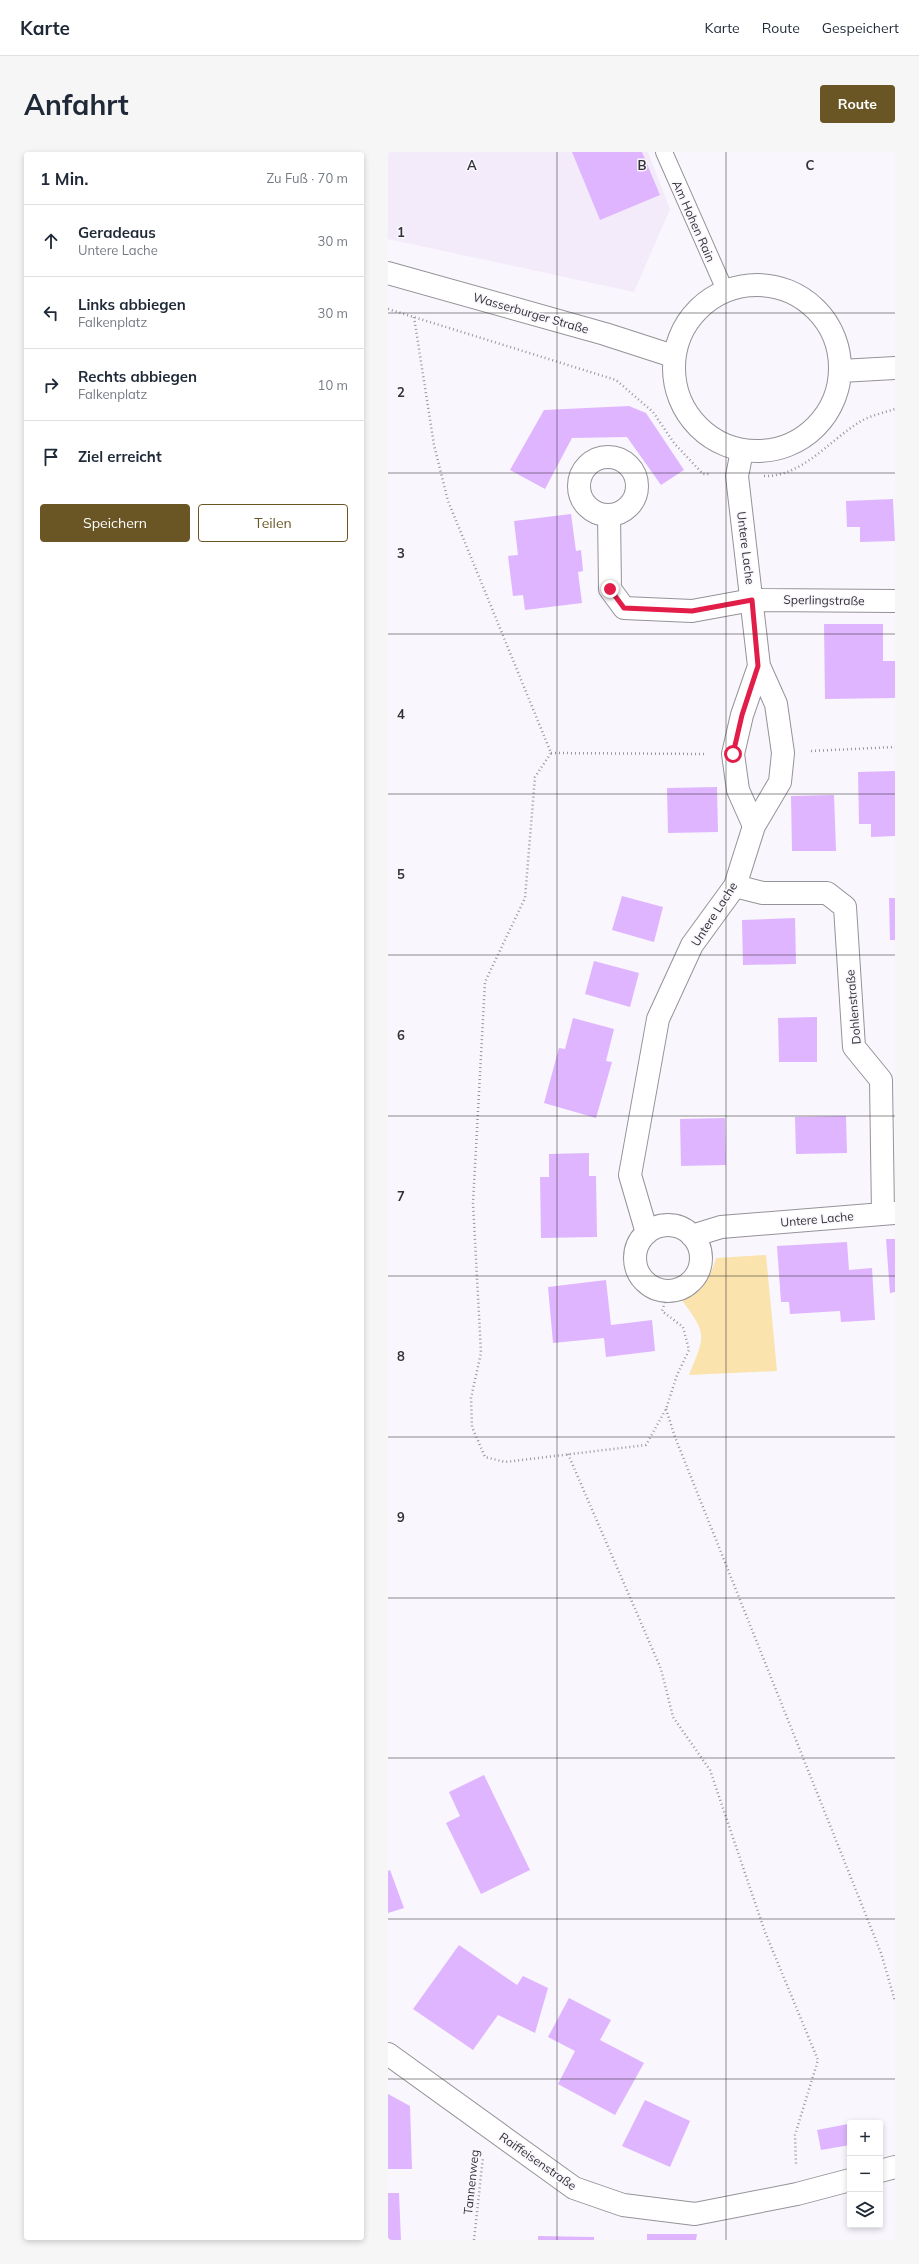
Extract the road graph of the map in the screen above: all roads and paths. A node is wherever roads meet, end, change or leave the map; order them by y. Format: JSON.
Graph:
{"nodes":[{"id":1,"x":664,"y":152,"type":"edge"},
{"id":2,"x":388,"y":273,"type":"edge"},
{"id":3,"x":725,"y":290,"type":"junction"},
{"id":4,"x":388,"y":309,"type":"edge"},
{"id":5,"x":414,"y":317,"type":"junction"},
{"id":6,"x":673,"y":356,"type":"junction"},
{"id":7,"x":895,"y":368,"type":"edge"},
{"id":8,"x":841,"y":372,"type":"junction"},
{"id":9,"x":895,"y":409,"type":"edge"},
{"id":10,"x":742,"y":451,"type":"junction"},
{"id":11,"x":737,"y":476,"type":"junction"},
{"id":12,"x":609,"y":515,"type":"dead end"},
{"id":13,"x":752,"y":600,"type":"junction"},
{"id":14,"x":895,"y":601,"type":"edge"},
{"id":15,"x":758,"y":666,"type":"junction"},
{"id":16,"x":895,"y":747,"type":"edge"},
{"id":17,"x":551,"y":753,"type":"junction"},
{"id":18,"x":783,"y":753,"type":"junction"},
{"id":19,"x":733,"y":754,"type":"junction"},
{"id":20,"x":754,"y":826,"type":"junction"},
{"id":21,"x":735,"y":886,"type":"junction"},
{"id":22,"x":889,"y":1213,"type":"edge"},
{"id":23,"x":647,"y":1233,"type":"junction"},
{"id":24,"x":692,"y":1236,"type":"junction"},
{"id":25,"x":669,"y":1292,"type":"junction"},
{"id":26,"x":666,"y":1409,"type":"junction"},
{"id":27,"x":568,"y":1454,"type":"junction"},
{"id":28,"x":895,"y":2001,"type":"edge"},
{"id":29,"x":388,"y":2054,"type":"edge"},
{"id":30,"x":486,"y":2125,"type":"junction"},
{"id":31,"x":895,"y":2167,"type":"edge"},
{"id":32,"x":883,"y":2170,"type":"edge"},
{"id":33,"x":847,"y":2181,"type":"edge"},
{"id":34,"x":797,"y":2194,"type":"junction"},
{"id":35,"x":474,"y":2240,"type":"edge"}],
"edges":[{"from":1,"to":3,"type":"lane","name":"Am Hohen Rain"},
{"from":2,"to":6,"type":"street","name":"Wasserburger Straße"},
{"from":3,"to":6,"type":"street"},
{"from":3,"to":8,"type":"street"},
{"from":4,"to":5,"type":"path"},
{"from":5,"to":11,"type":"path"},
{"from":5,"to":17,"type":"path"},
{"from":6,"to":10,"type":"street"},
{"from":7,"to":8,"type":"street"},
{"from":8,"to":10,"type":"street"},
{"from":9,"to":11,"type":"path"},
{"from":10,"to":11,"type":"street","name":"Untere Lache"},
{"from":11,"to":13,"type":"street","name":"Untere Lache"},
{"from":12,"to":13,"type":"street","name":"Sperlingstraße"},
{"from":13,"to":14,"type":"street","name":"Sperlingstraße"},
{"from":13,"to":15,"type":"street","name":"Untere Lache"},
{"from":15,"to":18,"type":"street"},
{"from":15,"to":19,"type":"street","name":"Untere Lache"},
{"from":16,"to":18,"type":"path"},
{"from":17,"to":19,"type":"path"},
{"from":17,"to":27,"type":"path"},
{"from":18,"to":20,"type":"street"},
{"from":19,"to":20,"type":"street","name":"Untere Lache"},
{"from":20,"to":21,"type":"street","name":"Untere Lache"},
{"from":21,"to":22,"type":"street","name":"Dohlenstraße"},
{"from":21,"to":23,"type":"street","name":"Untere Lache"},
{"from":22,"to":24,"type":"street","name":"Untere Lache"},
{"from":23,"to":24,"type":"street"},
{"from":23,"to":25,"type":"street"},
{"from":24,"to":25,"type":"street"},
{"from":25,"to":26,"type":"path"},
{"from":26,"to":27,"type":"path"},
{"from":26,"to":28,"type":"path"},
{"from":27,"to":34,"type":"path"},
{"from":29,"to":30,"type":"street","name":"Raiffeisenstraße"},
{"from":30,"to":34,"type":"street","name":"Raiffeisenstraße"},
{"from":30,"to":35,"type":"path","name":"Tannenweg"},
{"from":31,"to":32,"type":"street"},
{"from":33,"to":34,"type":"street","name":"Raiffeisenstraße"}]}
